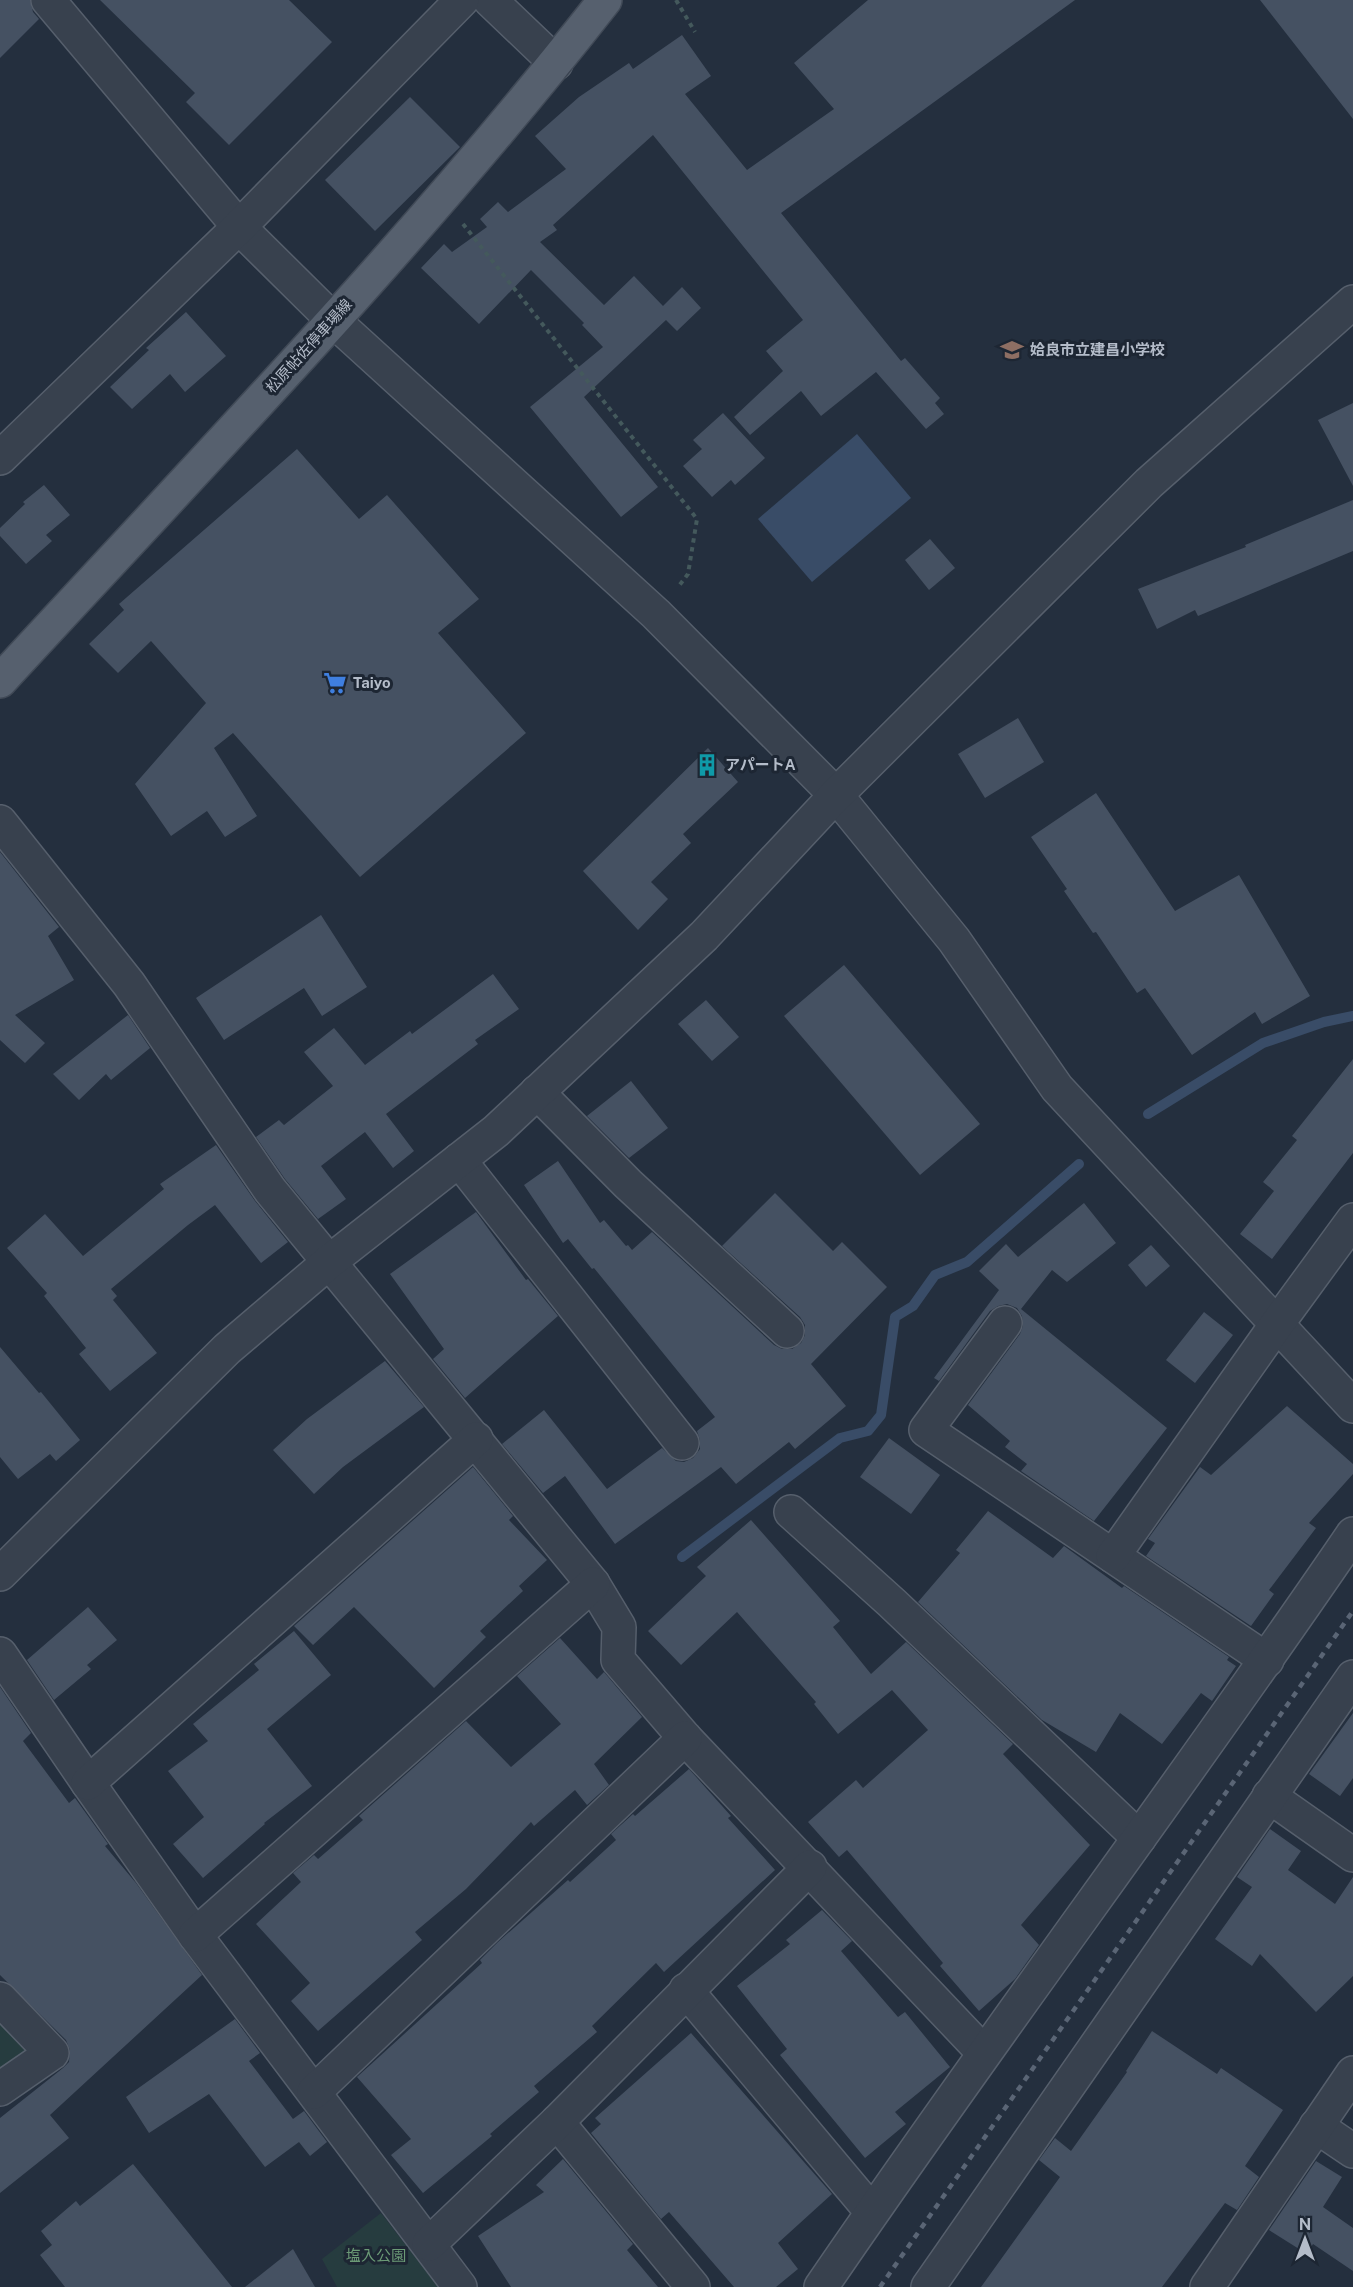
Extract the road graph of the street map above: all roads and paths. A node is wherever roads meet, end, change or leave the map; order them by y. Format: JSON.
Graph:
{"nodes":[{"id":1,"x":48,"y":0,"type":"edge"},
{"id":2,"x":462,"y":0,"type":"edge"},
{"id":3,"x":490,"y":0,"type":"edge"},
{"id":4,"x":605,"y":0,"type":"edge"},
{"id":5,"x":676,"y":0,"type":"edge"},
{"id":6,"x":694,"y":32,"type":"dead end"},
{"id":7,"x":556,"y":63,"type":"junction"},
{"id":8,"x":442,"y":198,"type":"junction"},
{"id":9,"x":239,"y":227,"type":"junction"},
{"id":10,"x":1353,"y":302,"type":"edge"},
{"id":11,"x":333,"y":320,"type":"junction"},
{"id":12,"x":0,"y":458,"type":"edge"},
{"id":13,"x":656,"y":614,"type":"junction"},
{"id":14,"x":0,"y":681,"type":"edge"},
{"id":15,"x":836,"y":795,"type":"junction"},
{"id":16,"x":0,"y":822,"type":"edge"},
{"id":17,"x":537,"y":1092,"type":"junction"},
{"id":18,"x":459,"y":1160,"type":"junction"},
{"id":19,"x":1353,"y":1220,"type":"edge"},
{"id":20,"x":329,"y":1262,"type":"junction"},
{"id":21,"x":1005,"y":1323,"type":"dead end"},
{"id":22,"x":1277,"y":1324,"type":"junction"},
{"id":23,"x":787,"y":1331,"type":"dead end"},
{"id":24,"x":1353,"y":1406,"type":"edge"},
{"id":25,"x":476,"y":1439,"type":"junction"},
{"id":26,"x":682,"y":1443,"type":"dead end"},
{"id":27,"x":791,"y":1512,"type":"dead end"},
{"id":28,"x":1353,"y":1534,"type":"edge"},
{"id":29,"x":1113,"y":1556,"type":"junction"},
{"id":30,"x":0,"y":1574,"type":"edge"},
{"id":31,"x":593,"y":1584,"type":"junction"},
{"id":32,"x":0,"y":1654,"type":"edge"},
{"id":33,"x":1267,"y":1660,"type":"junction"},
{"id":34,"x":1353,"y":1677,"type":"edge"},
{"id":35,"x":685,"y":1738,"type":"junction"},
{"id":36,"x":88,"y":1783,"type":"junction"},
{"id":37,"x":1269,"y":1796,"type":"junction"},
{"id":38,"x":1139,"y":1838,"type":"junction"},
{"id":39,"x":1353,"y":1855,"type":"edge"},
{"id":40,"x":810,"y":1867,"type":"junction"},
{"id":41,"x":195,"y":1935,"type":"junction"},
{"id":42,"x":686,"y":1990,"type":"junction"},
{"id":43,"x":0,"y":1999,"type":"edge"},
{"id":44,"x":984,"y":2053,"type":"junction"},
{"id":45,"x":1353,"y":2073,"type":"edge"},
{"id":46,"x":0,"y":2089,"type":"edge"},
{"id":47,"x":315,"y":2092,"type":"junction"},
{"id":48,"x":557,"y":2122,"type":"junction"},
{"id":49,"x":1316,"y":2126,"type":"junction"},
{"id":50,"x":1353,"y":2151,"type":"edge"},
{"id":51,"x":872,"y":2212,"type":"junction"},
{"id":52,"x":429,"y":2244,"type":"junction"},
{"id":53,"x":460,"y":2287,"type":"edge"},
{"id":54,"x":693,"y":2287,"type":"edge"},
{"id":55,"x":821,"y":2287,"type":"edge"},
{"id":56,"x":928,"y":2287,"type":"edge"},
{"id":57,"x":1207,"y":2287,"type":"edge"}],
"edges":[{"from":1,"to":9,"type":"street"},
{"from":2,"to":9,"type":"street"},
{"from":3,"to":7,"type":"street"},
{"from":4,"to":7,"type":"main road","name":"松原帖佐停車場線"},
{"from":5,"to":6,"type":"path"},
{"from":7,"to":8,"type":"main road","name":"松原帖佐停車場線"},
{"from":8,"to":11,"type":"main road","name":"松原帖佐停車場線"},
{"from":8,"to":13,"type":"path"},
{"from":9,"to":11,"type":"street"},
{"from":9,"to":12,"type":"street"},
{"from":10,"to":15,"type":"street"},
{"from":11,"to":13,"type":"street"},
{"from":11,"to":14,"type":"main road","name":"松原帖佐停車場線"},
{"from":13,"to":15,"type":"street"},
{"from":15,"to":17,"type":"street"},
{"from":15,"to":22,"type":"street"},
{"from":16,"to":20,"type":"street"},
{"from":17,"to":18,"type":"street"},
{"from":17,"to":23,"type":"street"},
{"from":18,"to":20,"type":"street"},
{"from":18,"to":26,"type":"street"},
{"from":19,"to":22,"type":"street"},
{"from":20,"to":25,"type":"street"},
{"from":20,"to":30,"type":"street"},
{"from":21,"to":29,"type":"street"},
{"from":22,"to":24,"type":"street"},
{"from":22,"to":29,"type":"street"},
{"from":25,"to":31,"type":"street"},
{"from":25,"to":36,"type":"street"},
{"from":27,"to":38,"type":"street"},
{"from":28,"to":33,"type":"street"},
{"from":29,"to":33,"type":"street"},
{"from":31,"to":35,"type":"street"},
{"from":31,"to":41,"type":"street"},
{"from":32,"to":36,"type":"street"},
{"from":33,"to":38,"type":"street"},
{"from":34,"to":37,"type":"street"},
{"from":35,"to":40,"type":"street"},
{"from":35,"to":47,"type":"street"},
{"from":36,"to":41,"type":"street"},
{"from":37,"to":39,"type":"street"},
{"from":37,"to":56,"type":"street"},
{"from":38,"to":44,"type":"street"},
{"from":40,"to":42,"type":"street"},
{"from":40,"to":44,"type":"street"},
{"from":41,"to":47,"type":"street"},
{"from":42,"to":48,"type":"street"},
{"from":42,"to":51,"type":"street"},
{"from":43,"to":46,"type":"street"},
{"from":44,"to":51,"type":"street"},
{"from":45,"to":49,"type":"street"},
{"from":47,"to":52,"type":"street"},
{"from":48,"to":52,"type":"street"},
{"from":48,"to":54,"type":"street"},
{"from":49,"to":50,"type":"street"},
{"from":49,"to":57,"type":"street"},
{"from":51,"to":55,"type":"street"},
{"from":52,"to":53,"type":"street"}]}
